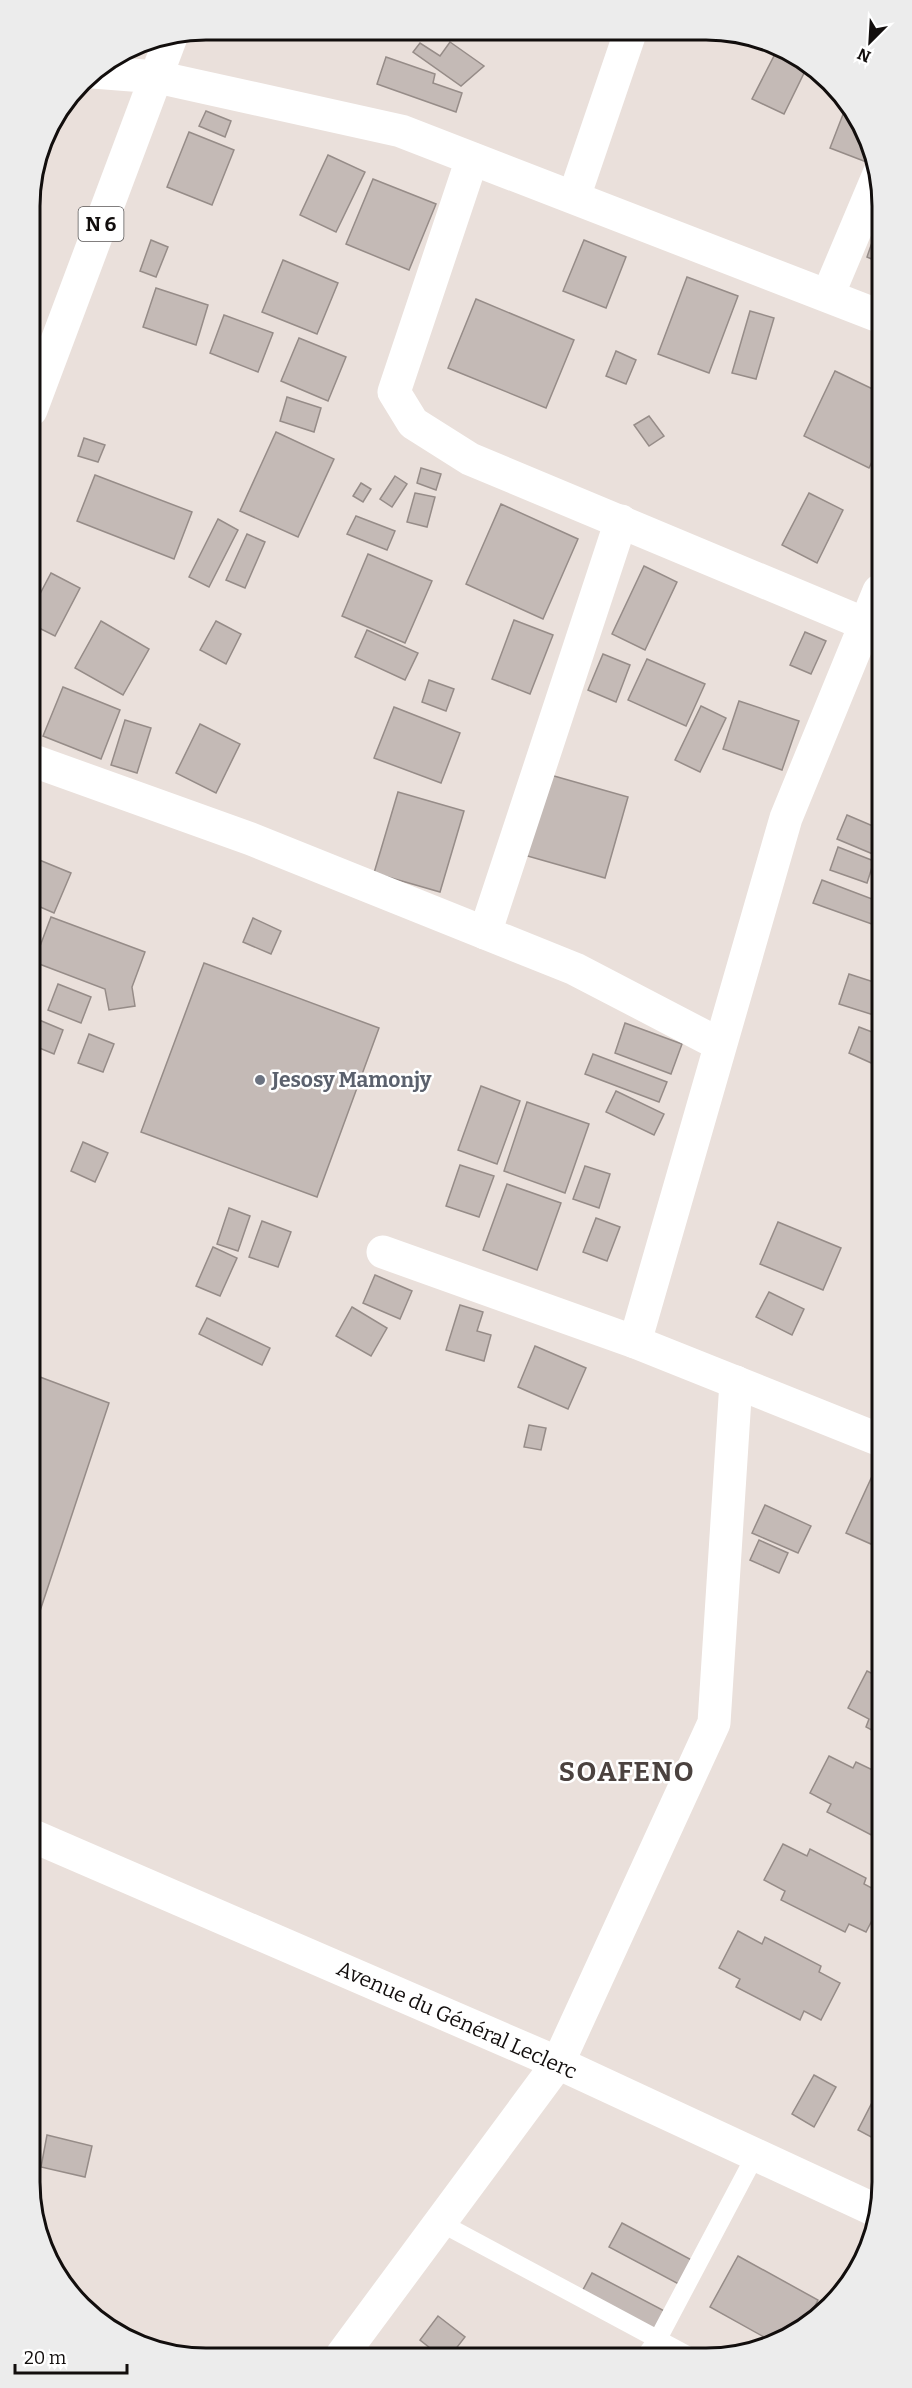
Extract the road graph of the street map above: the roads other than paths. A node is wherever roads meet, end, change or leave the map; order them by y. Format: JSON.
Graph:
{"nodes":[{"id":1,"x":627,"y":41,"type":"edge"},
{"id":2,"x":168,"y":45,"type":"edge"},
{"id":3,"x":109,"y":73,"type":"edge"},
{"id":4,"x":157,"y":76,"type":"junction"},
{"id":5,"x":472,"y":159,"type":"junction"},
{"id":6,"x":871,"y":194,"type":"edge"},
{"id":7,"x":574,"y":197,"type":"junction"},
{"id":8,"x":828,"y":295,"type":"junction"},
{"id":9,"x":872,"y":313,"type":"edge"},
{"id":10,"x":41,"y":384,"type":"edge"},
{"id":11,"x":621,"y":521,"type":"junction"},
{"id":12,"x":872,"y":609,"type":"edge"},
{"id":13,"x":866,"y":624,"type":"junction"},
{"id":14,"x":41,"y":763,"type":"edge"},
{"id":15,"x":485,"y":933,"type":"junction"},
{"id":16,"x":719,"y":1044,"type":"junction"},
{"id":17,"x":382,"y":1252,"type":"dead end"},
{"id":18,"x":635,"y":1342,"type":"junction"},
{"id":19,"x":736,"y":1382,"type":"junction"},
{"id":20,"x":871,"y":1437,"type":"edge"},
{"id":21,"x":40,"y":1839,"type":"edge"},
{"id":22,"x":558,"y":2063,"type":"junction"},
{"id":23,"x":756,"y":2154,"type":"junction"},
{"id":24,"x":869,"y":2207,"type":"edge"},
{"id":25,"x":441,"y":2223,"type":"junction"},
{"id":26,"x":658,"y":2339,"type":"junction"},
{"id":27,"x":347,"y":2348,"type":"edge"},
{"id":28,"x":651,"y":2348,"type":"edge"},
{"id":29,"x":674,"y":2348,"type":"edge"}],
"edges":[{"from":1,"to":7,"type":"street"},
{"from":2,"to":4,"type":"street","number":"N 6"},
{"from":3,"to":4,"type":"street"},
{"from":4,"to":5,"type":"street"},
{"from":4,"to":10,"type":"street","number":"N 6"},
{"from":5,"to":7,"type":"street"},
{"from":5,"to":11,"type":"street"},
{"from":6,"to":8,"type":"street"},
{"from":7,"to":8,"type":"street"},
{"from":8,"to":9,"type":"street"},
{"from":11,"to":13,"type":"street"},
{"from":11,"to":15,"type":"street"},
{"from":12,"to":13,"type":"street"},
{"from":13,"to":16,"type":"street"},
{"from":14,"to":15,"type":"street"},
{"from":15,"to":16,"type":"street"},
{"from":16,"to":18,"type":"street"},
{"from":17,"to":18,"type":"street"},
{"from":18,"to":19,"type":"street"},
{"from":19,"to":20,"type":"street"},
{"from":19,"to":22,"type":"street"},
{"from":21,"to":22,"type":"street","name":"Avenue du Général Leclerc"},
{"from":22,"to":23,"type":"street","name":"Avenue du Général Leclerc"},
{"from":22,"to":25,"type":"street"},
{"from":23,"to":24,"type":"street","name":"Avenue du Général Leclerc"},
{"from":23,"to":26,"type":"lane"},
{"from":25,"to":26,"type":"lane"},
{"from":25,"to":27,"type":"street"},
{"from":26,"to":28,"type":"lane"},
{"from":26,"to":29,"type":"lane"}]}
